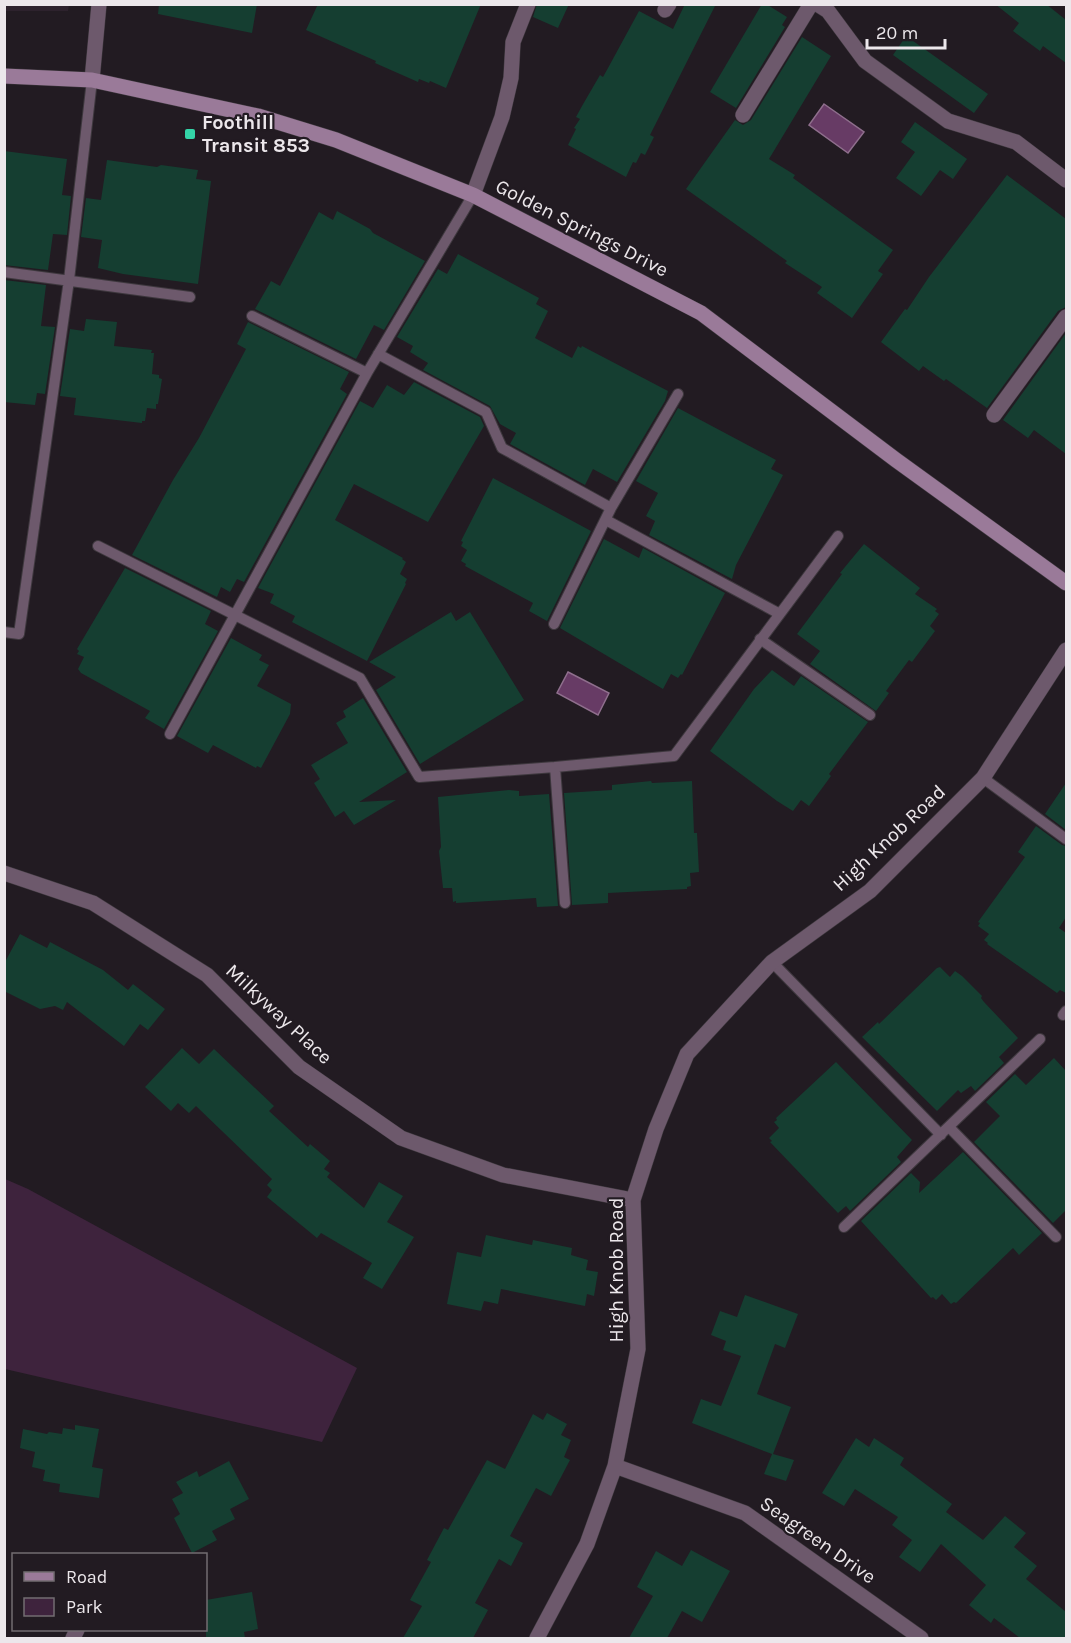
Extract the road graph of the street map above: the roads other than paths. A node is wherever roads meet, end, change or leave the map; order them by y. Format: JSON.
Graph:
{"nodes":[{"id":1,"x":99,"y":4,"type":"edge"},
{"id":2,"x":528,"y":4,"type":"edge"},
{"id":3,"x":811,"y":4,"type":"edge"},
{"id":4,"x":817,"y":4,"type":"edge"},
{"id":5,"x":4,"y":76,"type":"edge"},
{"id":6,"x":92,"y":80,"type":"junction"},
{"id":7,"x":743,"y":115,"type":"dead end"},
{"id":8,"x":1066,"y":180,"type":"edge"},
{"id":9,"x":473,"y":195,"type":"junction"},
{"id":10,"x":4,"y":272,"type":"edge"},
{"id":11,"x":69,"y":280,"type":"junction"},
{"id":12,"x":190,"y":297,"type":"dead end"},
{"id":13,"x":252,"y":316,"type":"dead end"},
{"id":14,"x":1066,"y":317,"type":"edge"},
{"id":15,"x":378,"y":354,"type":"junction"},
{"id":16,"x":367,"y":373,"type":"junction"},
{"id":17,"x":678,"y":394,"type":"dead end"},
{"id":18,"x":994,"y":415,"type":"dead end"},
{"id":19,"x":611,"y":508,"type":"junction"},
{"id":20,"x":606,"y":520,"type":"junction"},
{"id":21,"x":838,"y":536,"type":"dead end"},
{"id":22,"x":98,"y":546,"type":"dead end"},
{"id":23,"x":1066,"y":583,"type":"edge"},
{"id":24,"x":778,"y":613,"type":"junction"},
{"id":25,"x":235,"y":615,"type":"junction"},
{"id":26,"x":554,"y":624,"type":"dead end"},
{"id":27,"x":4,"y":632,"type":"edge"},
{"id":28,"x":760,"y":639,"type":"junction"},
{"id":29,"x":1066,"y":650,"type":"edge"},
{"id":30,"x":870,"y":716,"type":"dead end"},
{"id":31,"x":170,"y":734,"type":"dead end"},
{"id":32,"x":555,"y":767,"type":"junction"},
{"id":33,"x":983,"y":778,"type":"junction"},
{"id":34,"x":1066,"y":839,"type":"edge"},
{"id":35,"x":4,"y":873,"type":"edge"},
{"id":36,"x":565,"y":903,"type":"dead end"},
{"id":37,"x":772,"y":962,"type":"junction"},
{"id":38,"x":1040,"y":1039,"type":"dead end"},
{"id":39,"x":945,"y":1131,"type":"junction"},
{"id":40,"x":633,"y":1200,"type":"junction"},
{"id":41,"x":844,"y":1227,"type":"dead end"},
{"id":42,"x":1056,"y":1238,"type":"dead end"},
{"id":43,"x":615,"y":1466,"type":"junction"},
{"id":44,"x":537,"y":1638,"type":"edge"},
{"id":45,"x":921,"y":1638,"type":"edge"}],
"edges":[{"from":1,"to":6,"type":"street"},
{"from":2,"to":9,"type":"street"},
{"from":3,"to":7,"type":"street"},
{"from":4,"to":8,"type":"street"},
{"from":5,"to":6,"type":"main road","name":"Golden Springs Drive"},
{"from":6,"to":9,"type":"main road","name":"Golden Springs Drive"},
{"from":6,"to":11,"type":"lane"},
{"from":9,"to":15,"type":"lane"},
{"from":9,"to":23,"type":"main road","name":"Golden Springs Drive"},
{"from":10,"to":11,"type":"lane"},
{"from":11,"to":12,"type":"lane"},
{"from":11,"to":27,"type":"lane"},
{"from":13,"to":16,"type":"lane"},
{"from":14,"to":18,"type":"street"},
{"from":15,"to":16,"type":"lane"},
{"from":15,"to":19,"type":"lane"},
{"from":16,"to":25,"type":"lane"},
{"from":17,"to":19,"type":"lane"},
{"from":19,"to":20,"type":"lane"},
{"from":20,"to":24,"type":"lane"},
{"from":20,"to":26,"type":"lane"},
{"from":21,"to":24,"type":"lane"},
{"from":22,"to":25,"type":"lane"},
{"from":24,"to":28,"type":"lane"},
{"from":25,"to":31,"type":"lane"},
{"from":25,"to":32,"type":"lane"},
{"from":28,"to":30,"type":"lane"},
{"from":28,"to":32,"type":"lane"},
{"from":29,"to":33,"type":"street","name":"High Knob Road"},
{"from":32,"to":36,"type":"lane"},
{"from":33,"to":34,"type":"lane"},
{"from":33,"to":37,"type":"street","name":"High Knob Road"},
{"from":35,"to":40,"type":"street","name":"Milkyway Place"},
{"from":37,"to":39,"type":"lane"},
{"from":37,"to":40,"type":"street","name":"High Knob Road"},
{"from":38,"to":39,"type":"lane"},
{"from":39,"to":41,"type":"lane"},
{"from":39,"to":42,"type":"lane"},
{"from":40,"to":43,"type":"street","name":"High Knob Road"},
{"from":43,"to":44,"type":"street","name":"High Knob Road"},
{"from":43,"to":45,"type":"street","name":"Seagreen Drive"}]}
